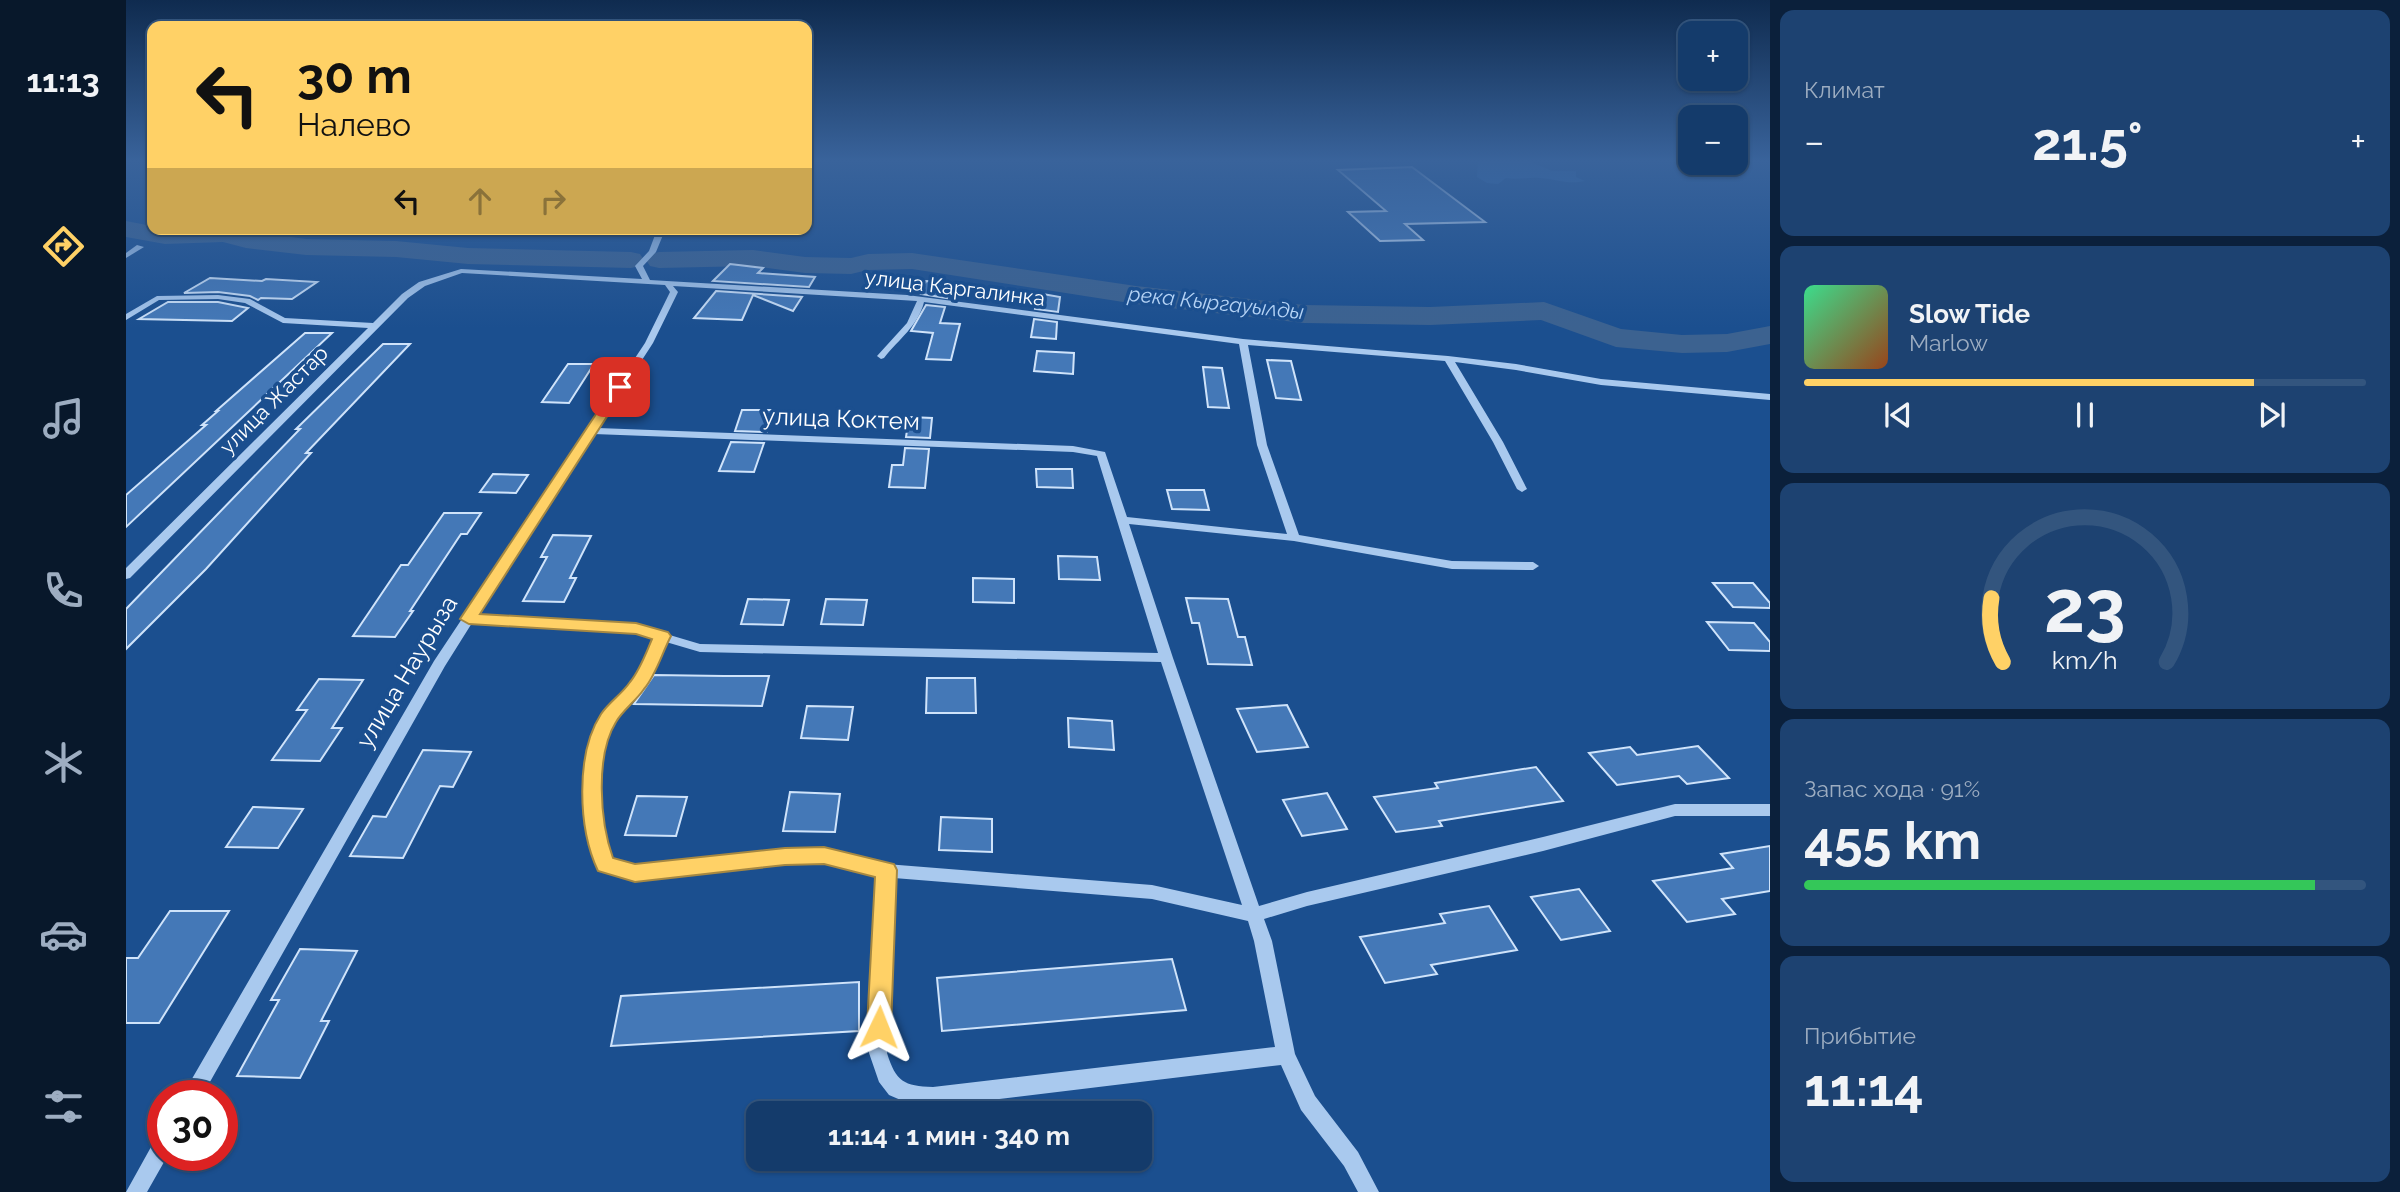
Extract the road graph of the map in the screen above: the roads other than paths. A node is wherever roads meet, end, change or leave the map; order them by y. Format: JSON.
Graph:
{"nodes":[{"id":1,"x":659,"y":235,"type":"edge"},
{"id":2,"x":141,"y":247,"type":"dead end"},
{"id":3,"x":126,"y":256,"type":"edge"},
{"id":4,"x":461,"y":271,"type":"joint"},
{"id":5,"x":647,"y":281,"type":"junction"},
{"id":6,"x":667,"y":283,"type":"junction"},
{"id":7,"x":921,"y":299,"type":"junction"},
{"id":8,"x":126,"y":318,"type":"edge"},
{"id":9,"x":374,"y":326,"type":"junction"},
{"id":10,"x":1243,"y":342,"type":"junction"},
{"id":11,"x":881,"y":356,"type":"dead end"},
{"id":12,"x":1448,"y":359,"type":"junction"},
{"id":13,"x":1770,"y":397,"type":"edge"},
{"id":14,"x":591,"y":431,"type":"junction"},
{"id":15,"x":1090,"y":450,"type":"joint"},
{"id":16,"x":1522,"y":489,"type":"dead end"},
{"id":17,"x":1122,"y":520,"type":"junction"},
{"id":18,"x":1294,"y":538,"type":"junction"},
{"id":19,"x":1533,"y":566,"type":"dead end"},
{"id":20,"x":126,"y":575,"type":"edge"},
{"id":21,"x":469,"y":619,"type":"junction"},
{"id":22,"x":662,"y":636,"type":"junction"},
{"id":23,"x":1166,"y":658,"type":"junction"},
{"id":24,"x":1770,"y":810,"type":"edge"},
{"id":25,"x":886,"y":870,"type":"junction"},
{"id":26,"x":1254,"y":915,"type":"junction"},
{"id":27,"x":1286,"y":1055,"type":"junction"},
{"id":28,"x":200,"y":1080,"type":"edge"},
{"id":29,"x":148,"y":1171,"type":"edge"},
{"id":30,"x":136,"y":1192,"type":"edge"},
{"id":31,"x":1368,"y":1192,"type":"edge"}],
"edges":[{"from":1,"to":5,"type":"street"},
{"from":2,"to":3,"type":"street"},
{"from":4,"to":5,"type":"street","name":"улица Каргалинка"},
{"from":4,"to":9,"type":"street","name":"улица Жастар"},
{"from":5,"to":6,"type":"street","name":"улица Каргалинка"},
{"from":6,"to":7,"type":"street","name":"улица Каргалинка"},
{"from":6,"to":14,"type":"street","name":"улица Наурыза"},
{"from":7,"to":10,"type":"street","name":"улица Каргалинка"},
{"from":7,"to":11,"type":"street"},
{"from":8,"to":9,"type":"street"},
{"from":9,"to":20,"type":"street","name":"улица Жастар"},
{"from":10,"to":12,"type":"street","name":"улица Каргалинка"},
{"from":10,"to":18,"type":"street"},
{"from":12,"to":13,"type":"street","name":"улица Каргалинка"},
{"from":12,"to":16,"type":"street"},
{"from":14,"to":15,"type":"street","name":"улица Коктем"},
{"from":14,"to":21,"type":"street","name":"улица Наурыза"},
{"from":15,"to":17,"type":"street"},
{"from":17,"to":18,"type":"street"},
{"from":17,"to":23,"type":"street"},
{"from":18,"to":19,"type":"street"},
{"from":21,"to":22,"type":"street"},
{"from":21,"to":28,"type":"street","name":"улица Наурыза"},
{"from":22,"to":23,"type":"street"},
{"from":22,"to":25,"type":"street"},
{"from":23,"to":26,"type":"street"},
{"from":24,"to":26,"type":"street"},
{"from":25,"to":26,"type":"street"},
{"from":25,"to":27,"type":"street"},
{"from":26,"to":27,"type":"street"},
{"from":27,"to":31,"type":"street"},
{"from":29,"to":30,"type":"street"}]}
